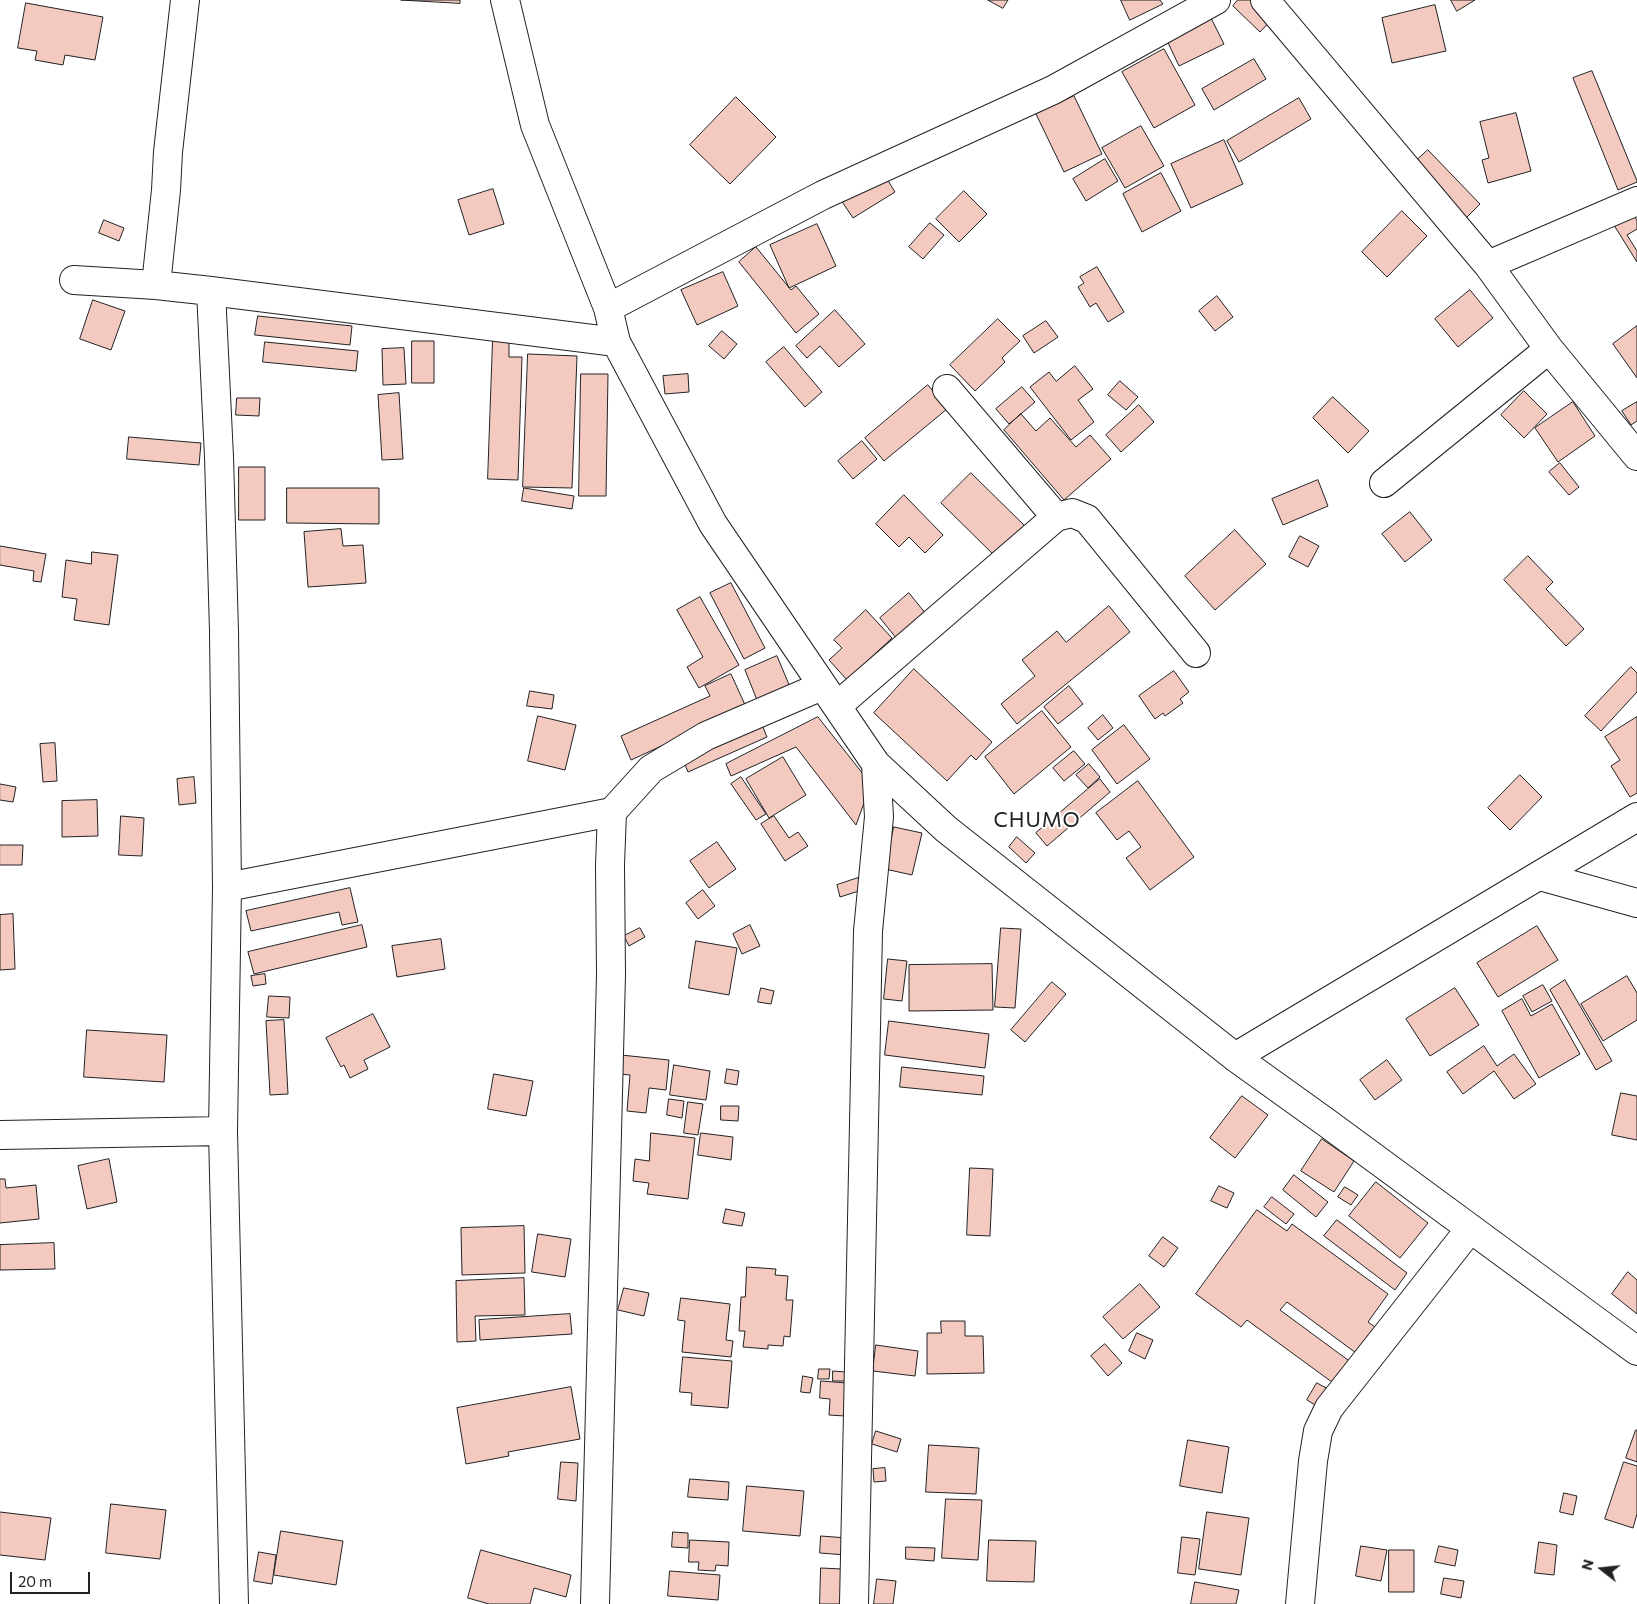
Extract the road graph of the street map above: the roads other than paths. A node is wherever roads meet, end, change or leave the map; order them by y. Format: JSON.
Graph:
{"nodes":[{"id":1,"x":185,"y":0,"type":"edge"},
{"id":2,"x":506,"y":0,"type":"edge"},
{"id":3,"x":1216,"y":0,"type":"edge"},
{"id":4,"x":1265,"y":0,"type":"edge"},
{"id":5,"x":1637,"y":201,"type":"edge"},
{"id":6,"x":1488,"y":265,"type":"junction"},
{"id":7,"x":74,"y":280,"type":"dead end"},
{"id":8,"x":156,"y":286,"type":"junction"},
{"id":9,"x":211,"y":291,"type":"junction"},
{"id":10,"x":608,"y":308,"type":"junction"},
{"id":11,"x":616,"y":342,"type":"junction"},
{"id":12,"x":1548,"y":349,"type":"junction"},
{"id":13,"x":947,"y":389,"type":"dead end"},
{"id":14,"x":1637,"y":456,"type":"edge"},
{"id":15,"x":1384,"y":483,"type":"dead end"},
{"id":16,"x":1056,"y":517,"type":"junction"},
{"id":17,"x":1196,"y":652,"type":"dead end"},
{"id":18,"x":829,"y":696,"type":"junction"},
{"id":19,"x":876,"y":764,"type":"junction"},
{"id":20,"x":612,"y":812,"type":"junction"},
{"id":21,"x":1637,"y":817,"type":"edge"},
{"id":22,"x":1540,"y":876,"type":"junction"},
{"id":23,"x":227,"y":887,"type":"junction"},
{"id":24,"x":1637,"y":903,"type":"edge"},
{"id":25,"x":1235,"y":1057,"type":"junction"},
{"id":26,"x":223,"y":1131,"type":"junction"},
{"id":27,"x":0,"y":1135,"type":"edge"},
{"id":28,"x":1470,"y":1229,"type":"junction"},
{"id":29,"x":1637,"y":1351,"type":"edge"},
{"id":30,"x":234,"y":1604,"type":"edge"},
{"id":31,"x":595,"y":1604,"type":"edge"},
{"id":32,"x":854,"y":1604,"type":"edge"},
{"id":33,"x":1300,"y":1604,"type":"edge"}],
"edges":[{"from":1,"to":8,"type":"street"},
{"from":2,"to":10,"type":"street"},
{"from":3,"to":10,"type":"street"},
{"from":4,"to":6,"type":"street"},
{"from":5,"to":6,"type":"street"},
{"from":6,"to":12,"type":"street"},
{"from":7,"to":8,"type":"street"},
{"from":8,"to":9,"type":"street"},
{"from":9,"to":11,"type":"street"},
{"from":9,"to":23,"type":"street"},
{"from":10,"to":11,"type":"street"},
{"from":11,"to":18,"type":"street"},
{"from":12,"to":14,"type":"street"},
{"from":12,"to":15,"type":"street"},
{"from":13,"to":16,"type":"street"},
{"from":16,"to":17,"type":"street"},
{"from":16,"to":18,"type":"street"},
{"from":18,"to":19,"type":"street"},
{"from":18,"to":20,"type":"street"},
{"from":19,"to":25,"type":"street"},
{"from":19,"to":32,"type":"street"},
{"from":20,"to":23,"type":"street"},
{"from":20,"to":31,"type":"street"},
{"from":21,"to":22,"type":"street"},
{"from":22,"to":24,"type":"street"},
{"from":22,"to":25,"type":"street"},
{"from":23,"to":26,"type":"street"},
{"from":25,"to":28,"type":"street"},
{"from":26,"to":27,"type":"street"},
{"from":26,"to":30,"type":"street"},
{"from":28,"to":29,"type":"street"},
{"from":28,"to":33,"type":"street"}]}
